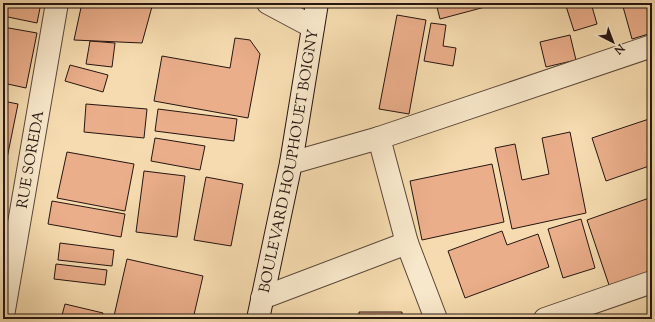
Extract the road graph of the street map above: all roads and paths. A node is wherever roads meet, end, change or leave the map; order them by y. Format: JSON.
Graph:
{"nodes":[{"id":1,"x":58,"y":3,"type":"edge"},
{"id":2,"x":268,"y":3,"type":"edge"},
{"id":3,"x":317,"y":3,"type":"edge"},
{"id":4,"x":313,"y":27,"type":"junction"},
{"id":5,"x":652,"y":46,"type":"edge"},
{"id":6,"x":379,"y":138,"type":"junction"},
{"id":7,"x":290,"y":163,"type":"junction"},
{"id":8,"x":407,"y":243,"type":"junction"},
{"id":9,"x":652,"y":282,"type":"edge"},
{"id":10,"x":262,"y":298,"type":"junction"},
{"id":11,"x":3,"y":316,"type":"edge"},
{"id":12,"x":258,"y":319,"type":"edge"},
{"id":13,"x":436,"y":319,"type":"edge"},
{"id":14,"x":546,"y":319,"type":"edge"}],
"edges":[{"from":1,"to":11,"type":"street","name":"RUE SOREDA"},
{"from":2,"to":4,"type":"street"},
{"from":3,"to":4,"type":"street","name":"BOULEVARD HOUPHOUET BOIGNY"},
{"from":4,"to":7,"type":"street","name":"BOULEVARD HOUPHOUET BOIGNY"},
{"from":5,"to":6,"type":"street"},
{"from":6,"to":7,"type":"street"},
{"from":6,"to":8,"type":"street"},
{"from":7,"to":10,"type":"street","name":"BOULEVARD HOUPHOUET BOIGNY"},
{"from":8,"to":10,"type":"street"},
{"from":8,"to":13,"type":"street"},
{"from":9,"to":14,"type":"street"},
{"from":10,"to":12,"type":"street","name":"BOULEVARD HOUPHOUET BOIGNY"}]}
